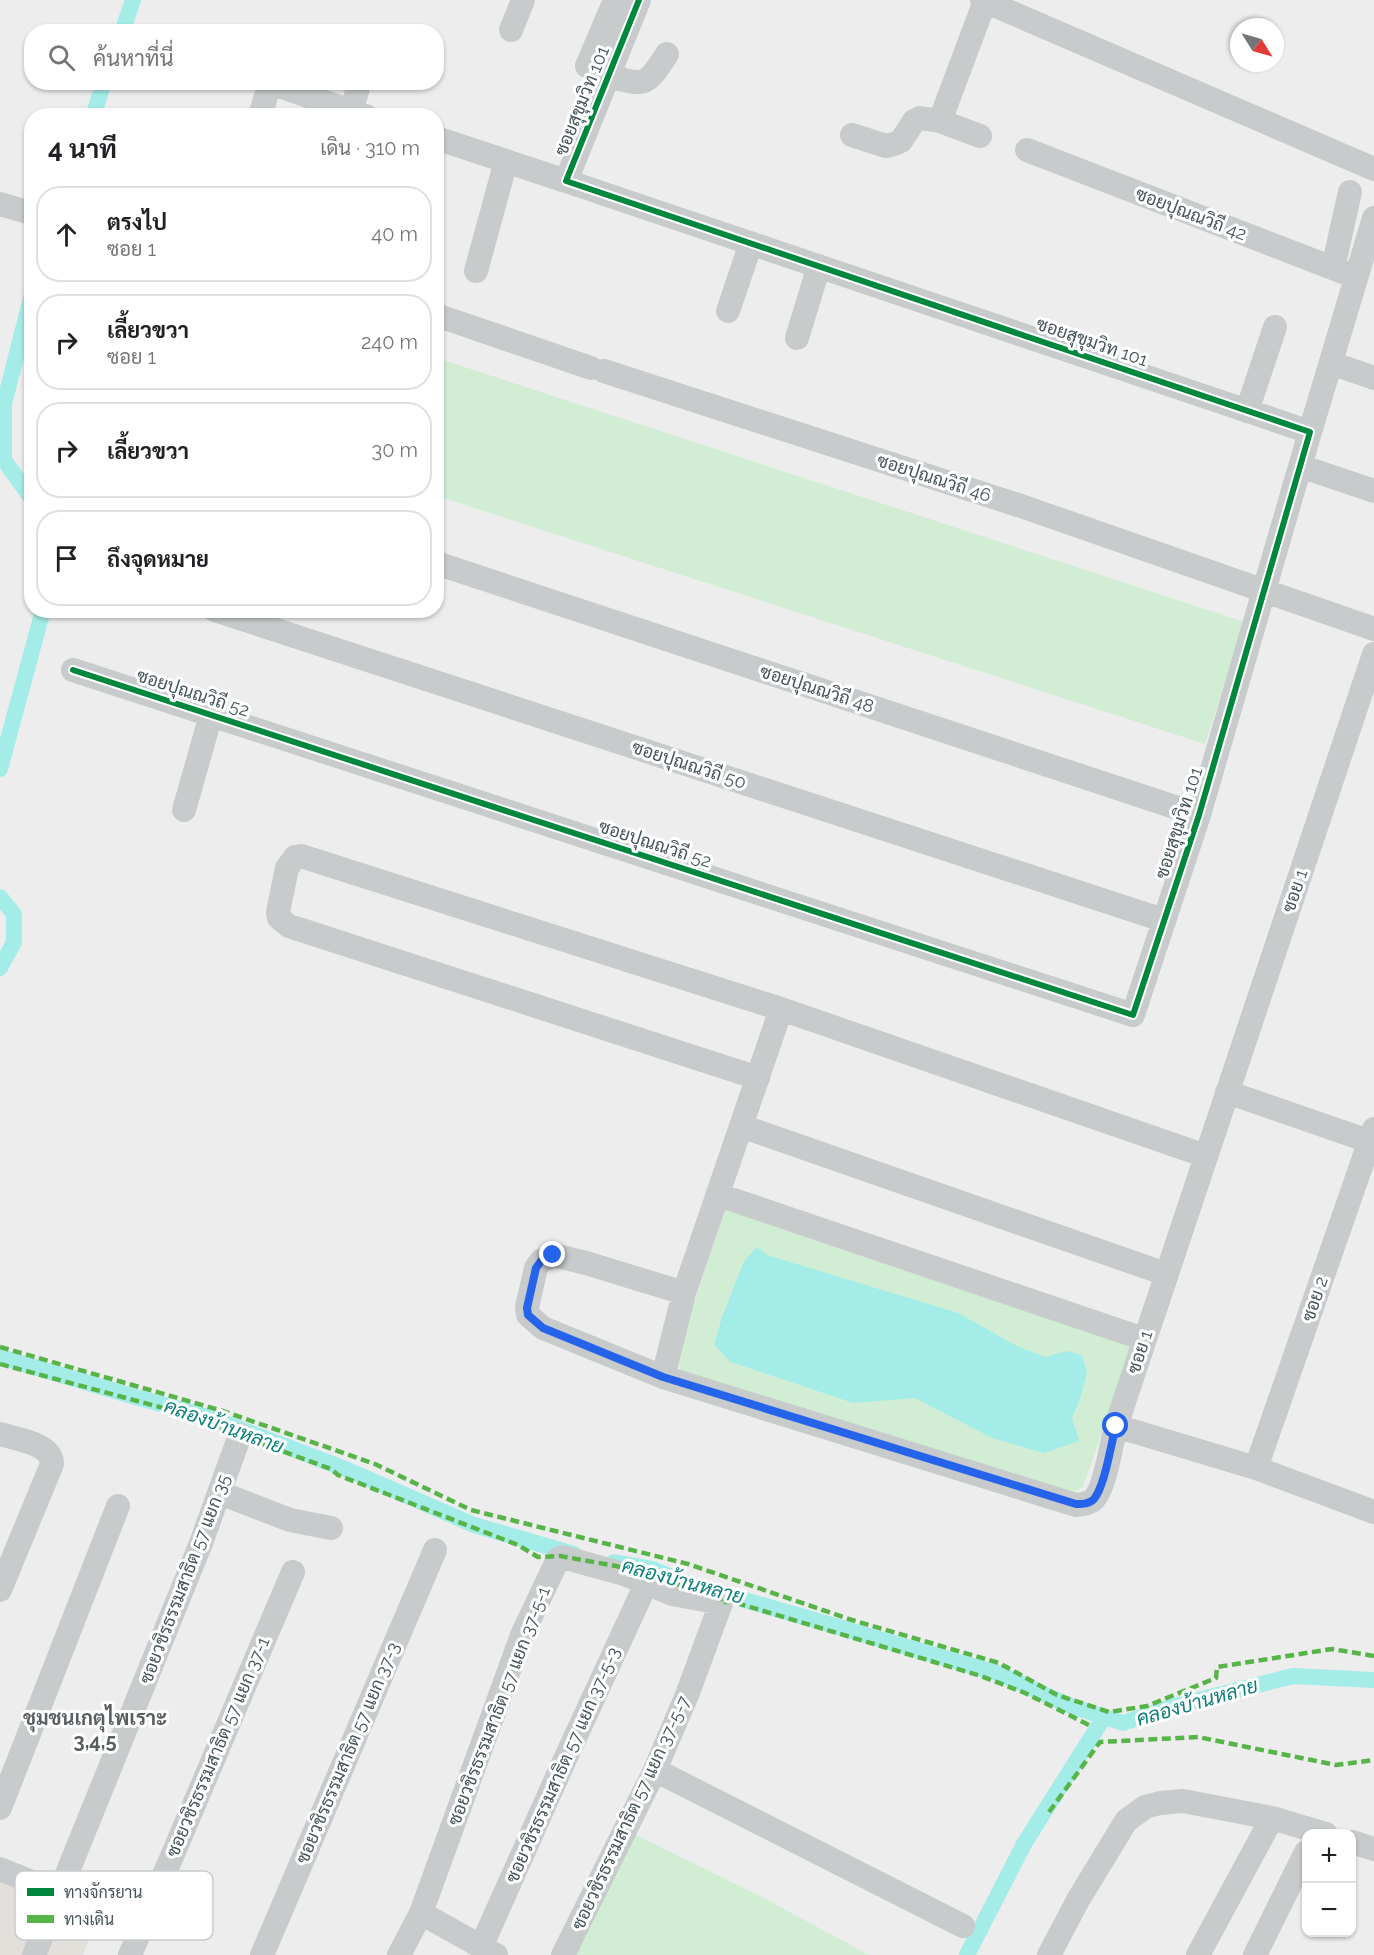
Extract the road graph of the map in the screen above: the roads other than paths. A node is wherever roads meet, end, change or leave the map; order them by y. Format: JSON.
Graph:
{"nodes":[{"id":1,"x":523,"y":0,"type":"edge"},
{"id":2,"x":615,"y":0,"type":"edge"},
{"id":3,"x":639,"y":0,"type":"edge"},
{"id":4,"x":983,"y":1,"type":"edge"},
{"id":5,"x":511,"y":30,"type":"dead end"},
{"id":6,"x":667,"y":54,"type":"dead end"},
{"id":7,"x":598,"y":71,"type":"junction"},
{"id":8,"x":266,"y":90,"type":"edge"},
{"id":9,"x":283,"y":90,"type":"edge"},
{"id":10,"x":360,"y":90,"type":"edge"},
{"id":11,"x":262,"y":108,"type":"edge"},
{"id":12,"x":320,"y":108,"type":"edge"},
{"id":13,"x":359,"y":108,"type":"edge"},
{"id":14,"x":940,"y":121,"type":"junction"},
{"id":15,"x":852,"y":135,"type":"dead end"},
{"id":16,"x":980,"y":136,"type":"dead end"},
{"id":17,"x":444,"y":141,"type":"edge"},
{"id":18,"x":1027,"y":150,"type":"dead end"},
{"id":19,"x":506,"y":161,"type":"junction"},
{"id":20,"x":1374,"y":169,"type":"edge"},
{"id":21,"x":566,"y":181,"type":"junction"},
{"id":22,"x":1350,"y":192,"type":"dead end"},
{"id":23,"x":0,"y":204,"type":"edge"},
{"id":24,"x":24,"y":211,"type":"edge"},
{"id":25,"x":1374,"y":218,"type":"edge"},
{"id":26,"x":751,"y":243,"type":"junction"},
{"id":27,"x":1369,"y":248,"type":"edge"},
{"id":28,"x":819,"y":266,"type":"junction"},
{"id":29,"x":1333,"y":268,"type":"junction"},
{"id":30,"x":476,"y":271,"type":"dead end"},
{"id":31,"x":1356,"y":277,"type":"junction"},
{"id":32,"x":728,"y":311,"type":"dead end"},
{"id":33,"x":444,"y":318,"type":"edge"},
{"id":34,"x":1275,"y":327,"type":"dead end"},
{"id":35,"x":797,"y":338,"type":"dead end"},
{"id":36,"x":1331,"y":363,"type":"junction"},
{"id":37,"x":1374,"y":378,"type":"edge"},
{"id":38,"x":1247,"y":411,"type":"junction"},
{"id":39,"x":1310,"y":432,"type":"junction"},
{"id":40,"x":1300,"y":466,"type":"junction"},
{"id":41,"x":1374,"y":491,"type":"edge"},
{"id":42,"x":444,"y":566,"type":"edge"},
{"id":43,"x":1262,"y":591,"type":"junction"},
{"id":44,"x":240,"y":618,"type":"edge"},
{"id":45,"x":1374,"y":629,"type":"edge"},
{"id":46,"x":1374,"y":654,"type":"edge"},
{"id":47,"x":73,"y":670,"type":"dead end"},
{"id":48,"x":211,"y":715,"type":"junction"},
{"id":49,"x":184,"y":810,"type":"dead end"},
{"id":50,"x":1198,"y":815,"type":"junction"},
{"id":51,"x":1163,"y":921,"type":"junction"},
{"id":52,"x":781,"y":1009,"type":"junction"},
{"id":53,"x":758,"y":1078,"type":"junction"},
{"id":54,"x":1227,"y":1092,"type":"junction"},
{"id":55,"x":741,"y":1126,"type":"junction"},
{"id":56,"x":1373,"y":1138,"type":"edge"},
{"id":57,"x":1206,"y":1156,"type":"junction"},
{"id":58,"x":719,"y":1195,"type":"junction"},
{"id":59,"x":1166,"y":1274,"type":"junction"},
{"id":60,"x":684,"y":1293,"type":"junction"},
{"id":61,"x":1144,"y":1339,"type":"junction"},
{"id":62,"x":663,"y":1377,"type":"junction"},
{"id":63,"x":1116,"y":1426,"type":"junction"},
{"id":64,"x":0,"y":1434,"type":"edge"},
{"id":65,"x":240,"y":1435,"type":"dead end"},
{"id":66,"x":1256,"y":1468,"type":"junction"},
{"id":67,"x":220,"y":1493,"type":"junction"},
{"id":68,"x":118,"y":1506,"type":"dead end"},
{"id":69,"x":1374,"y":1512,"type":"edge"},
{"id":70,"x":331,"y":1528,"type":"dead end"},
{"id":71,"x":435,"y":1550,"type":"dead end"},
{"id":72,"x":293,"y":1572,"type":"dead end"},
{"id":73,"x":646,"y":1584,"type":"junction"},
{"id":74,"x":0,"y":1590,"type":"edge"},
{"id":75,"x":721,"y":1603,"type":"joint"},
{"id":76,"x":655,"y":1770,"type":"junction"},
{"id":77,"x":0,"y":1808,"type":"edge"},
{"id":78,"x":1272,"y":1818,"type":"junction"},
{"id":79,"x":1302,"y":1831,"type":"edge"},
{"id":80,"x":1356,"y":1843,"type":"edge"},
{"id":81,"x":1374,"y":1849,"type":"edge"},
{"id":82,"x":1302,"y":1864,"type":"edge"},
{"id":83,"x":0,"y":1869,"type":"edge"},
{"id":84,"x":68,"y":1871,"type":"edge"},
{"id":85,"x":166,"y":1871,"type":"edge"},
{"id":86,"x":15,"y":1875,"type":"edge"},
{"id":87,"x":421,"y":1913,"type":"junction"},
{"id":88,"x":963,"y":1926,"type":"dead end"},
{"id":89,"x":40,"y":1940,"type":"edge"},
{"id":90,"x":136,"y":1940,"type":"edge"},
{"id":91,"x":488,"y":1951,"type":"edge"},
{"id":92,"x":34,"y":1955,"type":"edge"},
{"id":93,"x":130,"y":1955,"type":"edge"},
{"id":94,"x":262,"y":1955,"type":"edge"},
{"id":95,"x":399,"y":1955,"type":"edge"},
{"id":96,"x":563,"y":1955,"type":"edge"},
{"id":97,"x":1048,"y":1955,"type":"edge"},
{"id":98,"x":1198,"y":1955,"type":"edge"},
{"id":99,"x":1255,"y":1955,"type":"edge"}],
"edges":[{"from":1,"to":5,"type":"street"},
{"from":2,"to":7,"type":"street"},
{"from":3,"to":7,"type":"street","name":"ซอยสุขุมวิท 101"},
{"from":4,"to":14,"type":"street"},
{"from":4,"to":20,"type":"street"},
{"from":6,"to":7,"type":"street"},
{"from":7,"to":21,"type":"street","name":"ซอยสุขุมวิท 101"},
{"from":8,"to":11,"type":"street"},
{"from":9,"to":12,"type":"street"},
{"from":10,"to":13,"type":"street"},
{"from":14,"to":15,"type":"street"},
{"from":14,"to":16,"type":"street"},
{"from":17,"to":19,"type":"street"},
{"from":18,"to":29,"type":"street","name":"ซอยปุณณวิถี 42"},
{"from":19,"to":21,"type":"street"},
{"from":19,"to":30,"type":"street"},
{"from":21,"to":26,"type":"street","name":"ซอยสุขุมวิท 101"},
{"from":22,"to":29,"type":"street"},
{"from":23,"to":24,"type":"street"},
{"from":25,"to":27,"type":"street"},
{"from":26,"to":28,"type":"street","name":"ซอยสุขุมวิท 101"},
{"from":26,"to":32,"type":"street"},
{"from":27,"to":31,"type":"street"},
{"from":28,"to":35,"type":"street"},
{"from":28,"to":38,"type":"street","name":"ซอยสุขุมวิท 101"},
{"from":29,"to":31,"type":"street","name":"ซอยปุณณวิถี 42"},
{"from":31,"to":36,"type":"street"},
{"from":33,"to":43,"type":"street","name":"ซอยปุณณวิถี 46"},
{"from":34,"to":38,"type":"street"},
{"from":36,"to":37,"type":"street"},
{"from":36,"to":39,"type":"street"},
{"from":38,"to":39,"type":"street","name":"ซอยสุขุมวิท 101"},
{"from":39,"to":40,"type":"street","name":"ซอยสุขุมวิท 101"},
{"from":40,"to":41,"type":"street"},
{"from":40,"to":43,"type":"street","name":"ซอยสุขุมวิท 101"},
{"from":42,"to":50,"type":"street","name":"ซอยปุณณวิถี 48"},
{"from":43,"to":45,"type":"street","name":"ซอยปุณณวิถี 46"},
{"from":43,"to":50,"type":"street","name":"ซอยสุขุมวิท 101"},
{"from":44,"to":51,"type":"street","name":"ซอยปุณณวิถี 50"},
{"from":46,"to":54,"type":"street","name":"ซอย 1"},
{"from":47,"to":48,"type":"street","name":"ซอยปุณณวิถี 52"},
{"from":48,"to":49,"type":"street"},
{"from":48,"to":51,"type":"street","name":"ซอยปุณณวิถี 52"},
{"from":50,"to":51,"type":"street","name":"ซอยสุขุมวิท 101"},
{"from":52,"to":53,"type":"street"},
{"from":52,"to":53,"type":"street"},
{"from":52,"to":57,"type":"street"},
{"from":53,"to":55,"type":"street"},
{"from":54,"to":56,"type":"street"},
{"from":54,"to":57,"type":"street","name":"ซอย 1"},
{"from":55,"to":58,"type":"street"},
{"from":55,"to":59,"type":"street"},
{"from":56,"to":66,"type":"street","name":"ซอย 2"},
{"from":57,"to":59,"type":"street","name":"ซอย 1"},
{"from":58,"to":60,"type":"street"},
{"from":58,"to":61,"type":"street"},
{"from":59,"to":61,"type":"street","name":"ซอย 1"},
{"from":60,"to":62,"type":"street"},
{"from":60,"to":62,"type":"street","name":"ซอย 1"},
{"from":61,"to":63,"type":"street","name":"ซอย 1"},
{"from":62,"to":63,"type":"street","name":"ซอย 1"},
{"from":63,"to":66,"type":"street"},
{"from":64,"to":74,"type":"street"},
{"from":65,"to":67,"type":"street","name":"ซอยวชิรธรรมสาธิต 57 แยก 35"},
{"from":66,"to":69,"type":"street"},
{"from":67,"to":70,"type":"street"},
{"from":67,"to":84,"type":"street","name":"ซอยวชิรธรรมสาธิต 57 แยก 35"},
{"from":68,"to":77,"type":"street"},
{"from":71,"to":94,"type":"street","name":"ซอยวชิรธรรมสาธิต 57 แยก 37-3"},
{"from":72,"to":85,"type":"street","name":"ซอยวชิรธรรมสาธิต 57 แยก 37-1"},
{"from":73,"to":75,"type":"street","name":"ซอยวชิรธรรมสาธิต 57 แยก 37-5-1"},
{"from":73,"to":87,"type":"street","name":"ซอยวชิรธรรมสาธิต 57 แยก 37-5-1"},
{"from":73,"to":91,"type":"street","name":"ซอยวชิรธรรมสาธิต 57 แยก 37-5-3"},
{"from":75,"to":76,"type":"street","name":"ซอยวชิรธรรมสาธิต 57 แยก 37-5-7"},
{"from":76,"to":88,"type":"street"},
{"from":76,"to":96,"type":"street","name":"ซอยวชิรธรรมสาธิต 57 แยก 37-5-7"},
{"from":78,"to":79,"type":"street"},
{"from":78,"to":97,"type":"street"},
{"from":78,"to":98,"type":"street"},
{"from":80,"to":81,"type":"street"},
{"from":82,"to":99,"type":"street"},
{"from":83,"to":86,"type":"street"},
{"from":87,"to":91,"type":"street"},
{"from":87,"to":95,"type":"street"},
{"from":89,"to":92,"type":"street","name":"ซอยวชิรธรรมสาธิต 57 แยก 35"},
{"from":90,"to":93,"type":"street","name":"ซอยวชิรธรรมสาธิต 57 แยก 37-1"}]}
